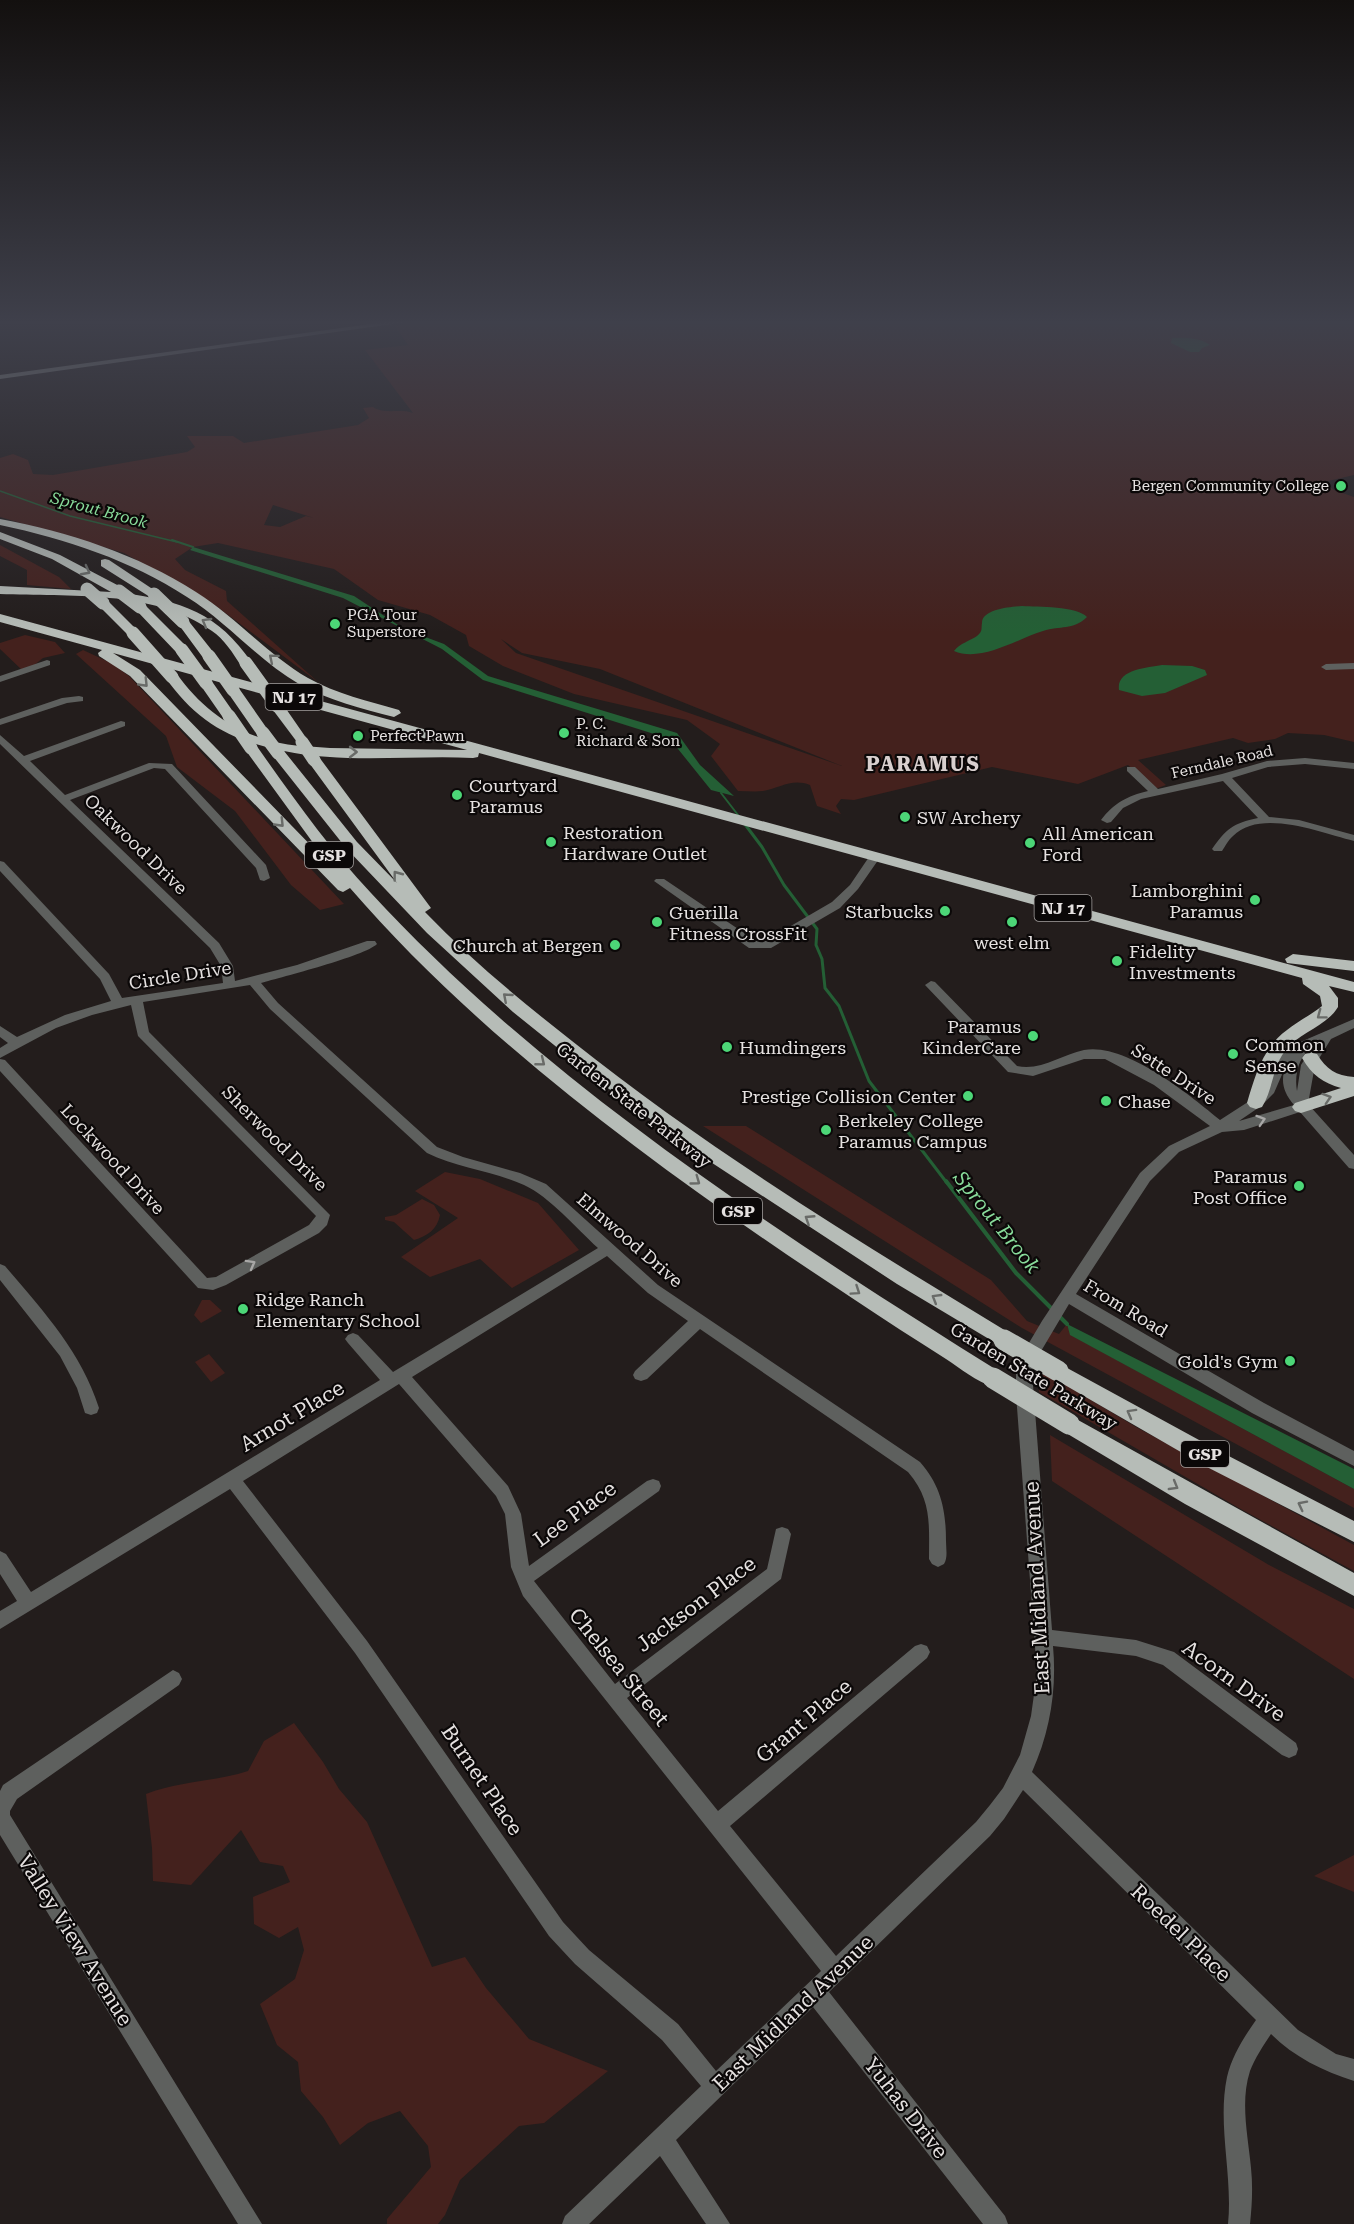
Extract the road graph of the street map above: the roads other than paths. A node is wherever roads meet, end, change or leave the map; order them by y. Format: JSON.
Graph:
{"nodes":[{"id":1,"x":0,"y":523,"type":"edge"},
{"id":2,"x":0,"y":535,"type":"edge"},
{"id":3,"x":13,"y":540,"type":"junction"},
{"id":4,"x":0,"y":590,"type":"edge"},
{"id":5,"x":0,"y":609,"type":"edge"},
{"id":6,"x":0,"y":618,"type":"edge"},
{"id":7,"x":38,"y":628,"type":"junction"},
{"id":8,"x":47,"y":663,"type":"dead end"},
{"id":9,"x":1354,"y":666,"type":"edge"},
{"id":10,"x":1326,"y":667,"type":"dead end"},
{"id":11,"x":0,"y":680,"type":"edge"},
{"id":12,"x":79,"y":699,"type":"dead end"},
{"id":13,"x":0,"y":722,"type":"edge"},
{"id":14,"x":121,"y":724,"type":"dead end"},
{"id":15,"x":447,"y":730,"type":"junction"},
{"id":16,"x":0,"y":738,"type":"edge"},
{"id":17,"x":23,"y":760,"type":"junction"},
{"id":18,"x":1354,"y":766,"type":"edge"},
{"id":19,"x":551,"y":767,"type":"junction"},
{"id":20,"x":1131,"y":769,"type":"dead end"},
{"id":21,"x":1225,"y":777,"type":"junction"},
{"id":22,"x":1156,"y":793,"type":"junction"},
{"id":23,"x":63,"y":799,"type":"junction"},
{"id":24,"x":739,"y":814,"type":"junction"},
{"id":25,"x":1264,"y":818,"type":"junction"},
{"id":26,"x":1107,"y":820,"type":"dead end"},
{"id":27,"x":1354,"y":838,"type":"edge"},
{"id":28,"x":1218,"y":849,"type":"dead end"},
{"id":29,"x":875,"y":856,"type":"junction"},
{"id":30,"x":0,"y":864,"type":"edge"},
{"id":31,"x":264,"y":878,"type":"dead end"},
{"id":32,"x":660,"y":881,"type":"dead end"},
{"id":33,"x":371,"y":944,"type":"dead end"},
{"id":34,"x":420,"y":953,"type":"junction"},
{"id":35,"x":1293,"y":959,"type":"junction"},
{"id":36,"x":1263,"y":961,"type":"junction"},
{"id":37,"x":1354,"y":966,"type":"edge"},
{"id":38,"x":474,"y":969,"type":"junction"},
{"id":39,"x":1354,"y":975,"type":"edge"},
{"id":40,"x":253,"y":981,"type":"junction"},
{"id":41,"x":931,"y":985,"type":"dead end"},
{"id":42,"x":230,"y":986,"type":"junction"},
{"id":43,"x":1354,"y":988,"type":"edge"},
{"id":44,"x":136,"y":1000,"type":"junction"},
{"id":45,"x":118,"y":1004,"type":"junction"},
{"id":46,"x":1354,"y":1023,"type":"edge"},
{"id":47,"x":0,"y":1030,"type":"edge"},
{"id":48,"x":16,"y":1043,"type":"junction"},
{"id":49,"x":1308,"y":1051,"type":"junction"},
{"id":50,"x":0,"y":1054,"type":"edge"},
{"id":51,"x":0,"y":1063,"type":"edge"},
{"id":52,"x":1354,"y":1083,"type":"edge"},
{"id":53,"x":1354,"y":1090,"type":"edge"},
{"id":54,"x":1256,"y":1103,"type":"junction"},
{"id":55,"x":1301,"y":1107,"type":"junction"},
{"id":56,"x":1220,"y":1127,"type":"junction"},
{"id":57,"x":1354,"y":1164,"type":"edge"},
{"id":58,"x":607,"y":1250,"type":"junction"},
{"id":59,"x":0,"y":1270,"type":"edge"},
{"id":60,"x":200,"y":1279,"type":"joint"},
{"id":61,"x":1063,"y":1302,"type":"junction"},
{"id":62,"x":699,"y":1320,"type":"junction"},
{"id":63,"x":353,"y":1339,"type":"dead end"},
{"id":64,"x":641,"y":1375,"type":"dead end"},
{"id":65,"x":396,"y":1378,"type":"junction"},
{"id":66,"x":91,"y":1408,"type":"dead end"},
{"id":67,"x":1354,"y":1459,"type":"edge"},
{"id":68,"x":232,"y":1479,"type":"junction"},
{"id":69,"x":653,"y":1486,"type":"dead end"},
{"id":70,"x":1354,"y":1533,"type":"edge"},
{"id":71,"x":782,"y":1534,"type":"dead end"},
{"id":72,"x":0,"y":1559,"type":"edge"},
{"id":73,"x":938,"y":1559,"type":"dead end"},
{"id":74,"x":524,"y":1579,"type":"junction"},
{"id":75,"x":1354,"y":1585,"type":"edge"},
{"id":76,"x":28,"y":1603,"type":"junction"},
{"id":77,"x":0,"y":1621,"type":"edge"},
{"id":78,"x":1044,"y":1637,"type":"junction"},
{"id":79,"x":921,"y":1652,"type":"dead end"},
{"id":80,"x":173,"y":1679,"type":"dead end"},
{"id":81,"x":614,"y":1696,"type":"junction"},
{"id":82,"x":1289,"y":1749,"type":"dead end"},
{"id":83,"x":1022,"y":1776,"type":"junction"},
{"id":84,"x":717,"y":1824,"type":"junction"},
{"id":85,"x":835,"y":1972,"type":"junction"},
{"id":86,"x":815,"y":1992,"type":"junction"},
{"id":87,"x":1269,"y":2019,"type":"junction"},
{"id":88,"x":1354,"y":2070,"type":"edge"},
{"id":89,"x":716,"y":2087,"type":"junction"},
{"id":90,"x":662,"y":2139,"type":"junction"},
{"id":91,"x":251,"y":2224,"type":"edge"},
{"id":92,"x":573,"y":2224,"type":"edge"},
{"id":93,"x":719,"y":2224,"type":"edge"},
{"id":94,"x":997,"y":2224,"type":"edge"},
{"id":95,"x":1239,"y":2224,"type":"edge"}],
"edges":[{"from":15,"to":1,"type":"highway","one_way":true},
{"from":1,"to":38,"type":"highway","name":"Garden State Parkway","number":"GSP","bridge":true},
{"from":2,"to":3,"type":"highway","name":"Garden State Parkway","number":"GSP"},
{"from":3,"to":19,"type":"highway","one_way":true,"bridge":true},
{"from":3,"to":34,"type":"highway","name":"Garden State Parkway","number":"GSP","one_way":true,"bridge":true},
{"from":38,"to":4,"type":"highway","one_way":true,"bridge":true},
{"from":5,"to":15,"type":"highway","number":"NJ 17"},
{"from":6,"to":7,"type":"highway","number":"NJ 17"},
{"from":7,"to":19,"type":"highway","number":"NJ 17"},
{"from":7,"to":34,"type":"highway","one_way":true},
{"from":8,"to":11,"type":"street"},
{"from":9,"to":10,"type":"street"},
{"from":12,"to":13,"type":"street"},
{"from":14,"to":17,"type":"street"},
{"from":15,"to":24,"type":"highway","number":"NJ 17"},
{"from":16,"to":17,"type":"street","name":"Oakwood Drive"},
{"from":17,"to":23,"type":"street","name":"Oakwood Drive"},
{"from":18,"to":21,"type":"street","name":"Ferndale Road"},
{"from":19,"to":24,"type":"highway","number":"NJ 17"},
{"from":20,"to":22,"type":"street"},
{"from":21,"to":22,"type":"street","name":"Ferndale Road"},
{"from":21,"to":25,"type":"street"},
{"from":22,"to":26,"type":"street","name":"Ferndale Road"},
{"from":23,"to":31,"type":"street"},
{"from":23,"to":42,"type":"street","name":"Oakwood Drive"},
{"from":24,"to":29,"type":"highway","number":"NJ 17"},
{"from":24,"to":35,"type":"highway","number":"NJ 17"},
{"from":25,"to":27,"type":"street"},
{"from":25,"to":28,"type":"street"},
{"from":29,"to":32,"type":"street"},
{"from":29,"to":36,"type":"highway","number":"NJ 17"},
{"from":30,"to":45,"type":"street"},
{"from":33,"to":40,"type":"street","name":"Circle Drive"},
{"from":34,"to":75,"type":"highway","name":"Garden State Parkway","number":"GSP","one_way":true,"bridge":true},
{"from":35,"to":37,"type":"highway"},
{"from":35,"to":39,"type":"highway","number":"NJ 17"},
{"from":36,"to":43,"type":"highway","number":"NJ 17"},
{"from":36,"to":54,"type":"highway","one_way":true},
{"from":70,"to":38,"type":"highway","name":"Garden State Parkway","number":"GSP","one_way":true,"bridge":true},
{"from":40,"to":42,"type":"street","name":"Circle Drive"},
{"from":40,"to":58,"type":"street","name":"Elmwood Drive"},
{"from":41,"to":56,"type":"street","name":"Sette Drive"},
{"from":42,"to":44,"type":"street","name":"Circle Drive"},
{"from":44,"to":45,"type":"street","name":"Circle Drive"},
{"from":60,"to":44,"type":"street","name":"Sherwood Drive","one_way":true},
{"from":45,"to":48,"type":"street","name":"Circle Drive"},
{"from":46,"to":49,"type":"street","name":"East Midland Avenue"},
{"from":47,"to":48,"type":"street"},
{"from":48,"to":50,"type":"street","name":"Circle Drive"},
{"from":49,"to":52,"type":"highway"},
{"from":49,"to":54,"type":"street","name":"East Midland Avenue"},
{"from":49,"to":55,"type":"street","name":"East Midland Avenue"},
{"from":51,"to":60,"type":"street","name":"Lockwood Drive"},
{"from":55,"to":53,"type":"highway","one_way":true},
{"from":54,"to":56,"type":"street","name":"East Midland Avenue"},
{"from":56,"to":55,"type":"street","name":"East Midland Avenue","one_way":true},
{"from":55,"to":57,"type":"street"},
{"from":56,"to":61,"type":"street","name":"East Midland Avenue"},
{"from":58,"to":62,"type":"street","name":"Elmwood Drive"},
{"from":58,"to":65,"type":"street","name":"Arnot Place"},
{"from":59,"to":66,"type":"street"},
{"from":61,"to":67,"type":"street","name":"From Road"},
{"from":61,"to":78,"type":"street","name":"East Midland Avenue"},
{"from":62,"to":64,"type":"street"},
{"from":62,"to":73,"type":"street","name":"Elmwood Drive"},
{"from":63,"to":65,"type":"street","name":"Chelsea Street"},
{"from":65,"to":68,"type":"street","name":"Arnot Place"},
{"from":65,"to":74,"type":"street","name":"Chelsea Street"},
{"from":68,"to":76,"type":"street","name":"Arnot Place"},
{"from":68,"to":89,"type":"street","name":"Burnet Place"},
{"from":69,"to":74,"type":"street","name":"Lee Place"},
{"from":71,"to":81,"type":"street","name":"Jackson Place"},
{"from":72,"to":76,"type":"street"},
{"from":74,"to":81,"type":"street","name":"Chelsea Street"},
{"from":76,"to":77,"type":"street","name":"Arnot Place"},
{"from":78,"to":82,"type":"street","name":"Acorn Drive"},
{"from":78,"to":83,"type":"street","name":"East Midland Avenue"},
{"from":79,"to":84,"type":"street","name":"Grant Place"},
{"from":80,"to":91,"type":"street","name":"Valley View Avenue"},
{"from":81,"to":84,"type":"street","name":"Chelsea Street"},
{"from":83,"to":85,"type":"street","name":"East Midland Avenue"},
{"from":83,"to":87,"type":"street","name":"Roedel Place"},
{"from":84,"to":85,"type":"street","name":"Chelsea Street"},
{"from":85,"to":86,"type":"street","name":"East Midland Avenue"},
{"from":86,"to":89,"type":"street","name":"East Midland Avenue"},
{"from":86,"to":94,"type":"street","name":"Yuhas Drive"},
{"from":87,"to":88,"type":"street","name":"Roedel Place"},
{"from":87,"to":95,"type":"street"},
{"from":89,"to":90,"type":"street","name":"East Midland Avenue"},
{"from":90,"to":92,"type":"street","name":"East Midland Avenue"},
{"from":90,"to":93,"type":"street"}]}
